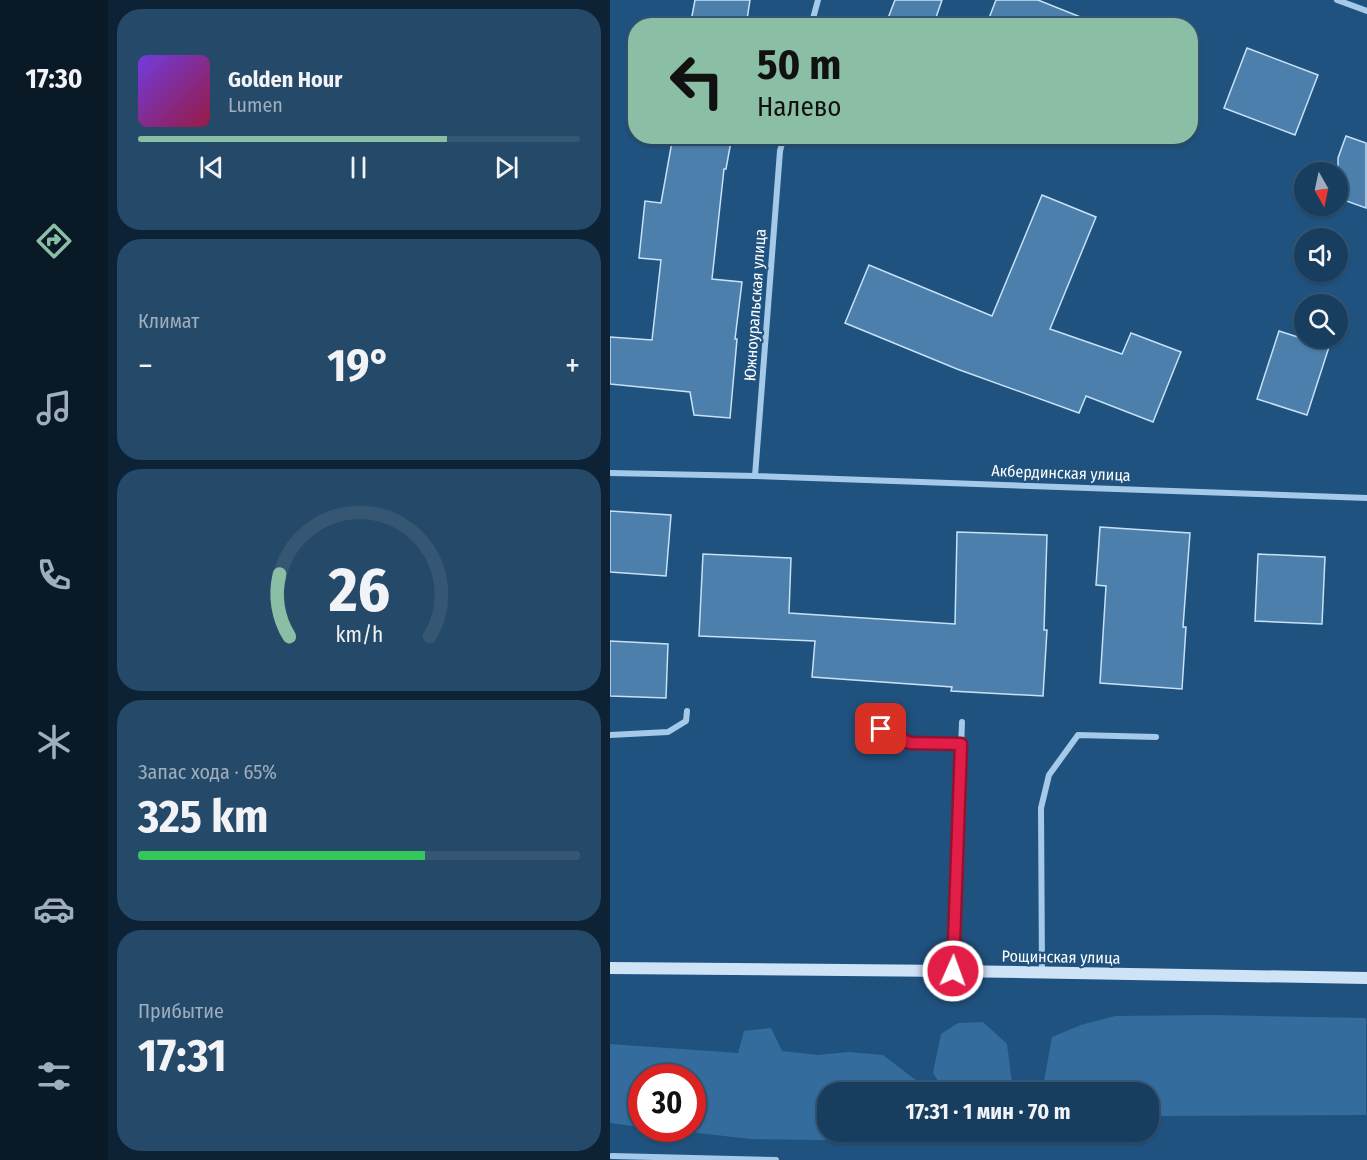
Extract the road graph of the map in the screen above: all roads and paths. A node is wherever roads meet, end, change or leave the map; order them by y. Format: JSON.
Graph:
{"nodes":[{"id":1,"x":818,"y":0,"type":"edge"},
{"id":2,"x":1337,"y":0,"type":"edge"},
{"id":3,"x":1366,"y":11,"type":"edge"},
{"id":4,"x":813,"y":18,"type":"edge"},
{"id":5,"x":782,"y":144,"type":"edge"},
{"id":6,"x":610,"y":473,"type":"edge"},
{"id":7,"x":755,"y":476,"type":"junction"},
{"id":8,"x":1366,"y":498,"type":"edge"},
{"id":9,"x":687,"y":711,"type":"dead end"},
{"id":10,"x":882,"y":719,"type":"dead end"},
{"id":11,"x":962,"y":723,"type":"dead end"},
{"id":12,"x":610,"y":735,"type":"edge"},
{"id":13,"x":1156,"y":736,"type":"dead end"},
{"id":14,"x":961,"y":744,"type":"junction"},
{"id":15,"x":610,"y":968,"type":"edge"},
{"id":16,"x":953,"y":971,"type":"junction"},
{"id":17,"x":1042,"y":973,"type":"junction"},
{"id":18,"x":1366,"y":978,"type":"edge"},
{"id":19,"x":612,"y":1156,"type":"dead end"},
{"id":20,"x":776,"y":1160,"type":"edge"}],
"edges":[{"from":1,"to":4,"type":"street"},
{"from":2,"to":3,"type":"street"},
{"from":5,"to":7,"type":"street","name":"Южноуральская улица"},
{"from":6,"to":7,"type":"street","name":"Акбердинская улица"},
{"from":7,"to":8,"type":"street","name":"Акбердинская улица"},
{"from":9,"to":12,"type":"street"},
{"from":10,"to":14,"type":"street"},
{"from":11,"to":14,"type":"street"},
{"from":13,"to":17,"type":"street"},
{"from":14,"to":16,"type":"street"},
{"from":15,"to":16,"type":"street","name":"Рощинская улица"},
{"from":16,"to":17,"type":"street","name":"Рощинская улица"},
{"from":17,"to":18,"type":"street","name":"Рощинская улица"},
{"from":19,"to":20,"type":"street"}]}
